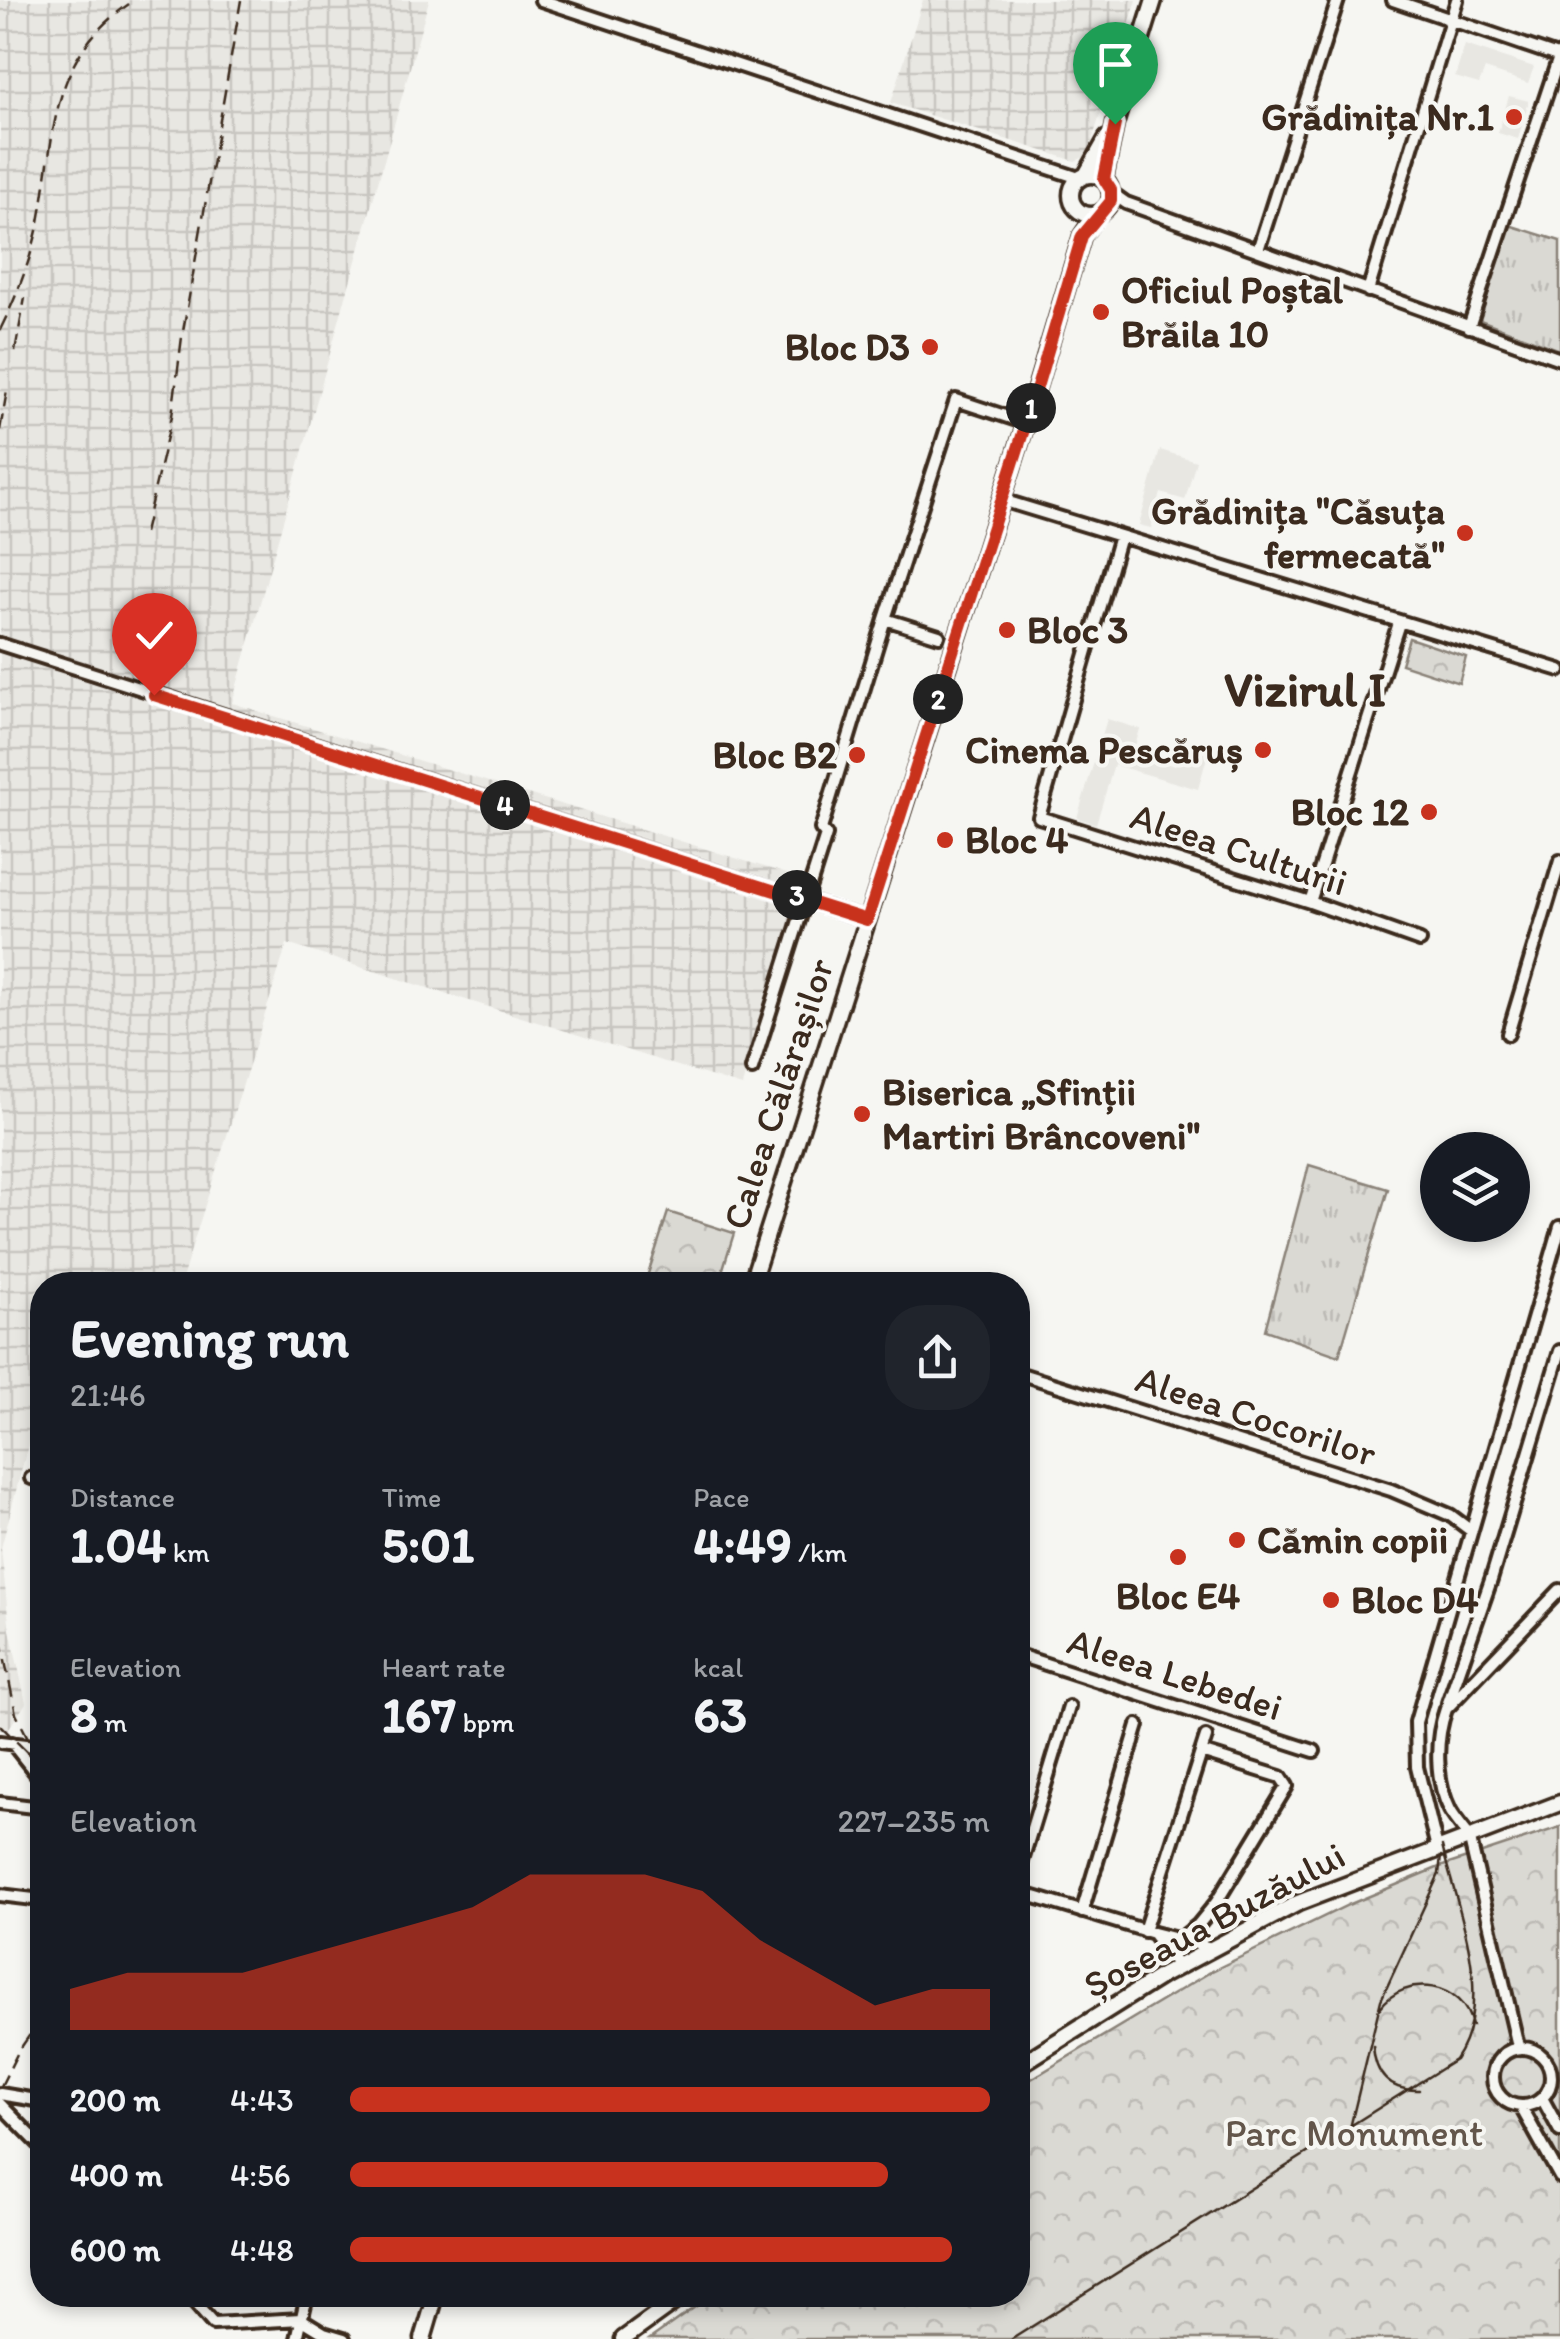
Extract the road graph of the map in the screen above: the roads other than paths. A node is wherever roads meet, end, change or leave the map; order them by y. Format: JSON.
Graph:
{"nodes":[{"id":1,"x":541,"y":0,"type":"edge"},
{"id":2,"x":1154,"y":0,"type":"edge"},
{"id":3,"x":1338,"y":0,"type":"edge"},
{"id":4,"x":1392,"y":0,"type":"edge"},
{"id":5,"x":1457,"y":0,"type":"edge"},
{"id":6,"x":1452,"y":20,"type":"junction"},
{"id":7,"x":1560,"y":56,"type":"edge"},
{"id":8,"x":1115,"y":124,"type":"junction"},
{"id":9,"x":1083,"y":177,"type":"junction"},
{"id":10,"x":1106,"y":198,"type":"junction"},
{"id":11,"x":1076,"y":209,"type":"junction"},
{"id":12,"x":1082,"y":236,"type":"junction"},
{"id":13,"x":1258,"y":250,"type":"junction"},
{"id":14,"x":1368,"y":291,"type":"junction"},
{"id":15,"x":1469,"y":327,"type":"junction"},
{"id":16,"x":1560,"y":360,"type":"edge"},
{"id":17,"x":1026,"y":423,"type":"junction"},
{"id":18,"x":1002,"y":500,"type":"junction"},
{"id":19,"x":1120,"y":536,"type":"junction"},
{"id":20,"x":885,"y":620,"type":"junction"},
{"id":21,"x":1398,"y":624,"type":"junction"},
{"id":22,"x":939,"y":636,"type":"dead end"},
{"id":23,"x":0,"y":644,"type":"edge"},
{"id":24,"x":1560,"y":670,"type":"edge"},
{"id":25,"x":1560,"y":861,"type":"edge"},
{"id":26,"x":807,"y":898,"type":"junction"},
{"id":27,"x":1310,"y":902,"type":"junction"},
{"id":28,"x":867,"y":920,"type":"junction"},
{"id":29,"x":1420,"y":941,"type":"dead end"},
{"id":30,"x":1508,"y":1034,"type":"dead end"},
{"id":31,"x":752,"y":1069,"type":"dead end"},
{"id":32,"x":1560,"y":1227,"type":"edge"},
{"id":33,"x":755,"y":1272,"type":"edge"},
{"id":34,"x":1560,"y":1351,"type":"edge"},
{"id":35,"x":1030,"y":1377,"type":"edge"},
{"id":36,"x":1470,"y":1530,"type":"junction"},
{"id":37,"x":1560,"y":1590,"type":"edge"},
{"id":38,"x":1030,"y":1658,"type":"edge"},
{"id":39,"x":1069,"y":1707,"type":"dead end"},
{"id":40,"x":1446,"y":1709,"type":"junction"},
{"id":41,"x":1138,"y":1725,"type":"dead end"},
{"id":42,"x":1206,"y":1737,"type":"dead end"},
{"id":43,"x":6,"y":1743,"type":"edge"},
{"id":44,"x":1314,"y":1751,"type":"dead end"},
{"id":45,"x":1201,"y":1752,"type":"junction"},
{"id":46,"x":30,"y":1768,"type":"edge"},
{"id":47,"x":0,"y":1804,"type":"edge"},
{"id":48,"x":1560,"y":1804,"type":"edge"},
{"id":49,"x":30,"y":1807,"type":"edge"},
{"id":50,"x":1030,"y":1835,"type":"edge"},
{"id":51,"x":1470,"y":1836,"type":"junction"},
{"id":52,"x":1437,"y":1848,"type":"junction"},
{"id":53,"x":0,"y":1895,"type":"edge"},
{"id":54,"x":1030,"y":1896,"type":"edge"},
{"id":55,"x":30,"y":1899,"type":"edge"},
{"id":56,"x":1082,"y":1912,"type":"junction"},
{"id":57,"x":1148,"y":1932,"type":"junction"},
{"id":58,"x":1180,"y":1940,"type":"junction"},
{"id":59,"x":1214,"y":1948,"type":"junction"},
{"id":60,"x":1178,"y":1967,"type":"junction"},
{"id":61,"x":1518,"y":2046,"type":"junction"},
{"id":62,"x":1030,"y":2059,"type":"edge"},
{"id":63,"x":0,"y":2094,"type":"edge"},
{"id":64,"x":1542,"y":2098,"type":"junction"},
{"id":65,"x":30,"y":2099,"type":"edge"},
{"id":66,"x":0,"y":2104,"type":"edge"},
{"id":67,"x":1521,"y":2106,"type":"junction"},
{"id":68,"x":1560,"y":2131,"type":"edge"},
{"id":69,"x":30,"y":2135,"type":"edge"},
{"id":70,"x":1560,"y":2177,"type":"edge"},
{"id":71,"x":199,"y":2307,"type":"edge"},
{"id":72,"x":304,"y":2307,"type":"edge"},
{"id":73,"x":432,"y":2307,"type":"edge"},
{"id":74,"x":667,"y":2307,"type":"edge"},
{"id":75,"x":301,"y":2319,"type":"junction"},
{"id":76,"x":214,"y":2324,"type":"junction"},
{"id":77,"x":213,"y":2339,"type":"edge"},
{"id":78,"x":297,"y":2339,"type":"edge"},
{"id":79,"x":344,"y":2339,"type":"edge"},
{"id":80,"x":422,"y":2339,"type":"edge"},
{"id":81,"x":623,"y":2339,"type":"edge"}],
"edges":[{"from":1,"to":9,"type":"street"},
{"from":2,"to":8,"type":"main road","name":"Calea Călărașilor"},
{"from":3,"to":13,"type":"street"},
{"from":4,"to":6,"type":"street"},
{"from":5,"to":6,"type":"street"},
{"from":6,"to":7,"type":"street"},
{"from":6,"to":14,"type":"street"},
{"from":7,"to":15,"type":"street"},
{"from":8,"to":9,"type":"main road","name":"Calea Călărașilor"},
{"from":8,"to":10,"type":"main road","name":"Calea Călărașilor"},
{"from":9,"to":10,"type":"main road"},
{"from":9,"to":11,"type":"main road","name":"Calea Călărașilor"},
{"from":10,"to":11,"type":"main road"},
{"from":10,"to":12,"type":"main road","name":"Calea Călărașilor"},
{"from":10,"to":13,"type":"street"},
{"from":11,"to":12,"type":"main road","name":"Calea Călărașilor"},
{"from":12,"to":17,"type":"main road","name":"Calea Călărașilor"},
{"from":13,"to":14,"type":"street"},
{"from":14,"to":15,"type":"street"},
{"from":15,"to":16,"type":"street"},
{"from":17,"to":18,"type":"main road","name":"Calea Călărașilor"},
{"from":17,"to":20,"type":"street"},
{"from":18,"to":19,"type":"street"},
{"from":18,"to":28,"type":"main road","name":"Calea Călărașilor"},
{"from":19,"to":21,"type":"street"},
{"from":19,"to":27,"type":"street","name":"Aleea Culturii"},
{"from":20,"to":22,"type":"street"},
{"from":20,"to":26,"type":"street"},
{"from":21,"to":24,"type":"street"},
{"from":21,"to":27,"type":"street"},
{"from":23,"to":26,"type":"street"},
{"from":25,"to":30,"type":"street"},
{"from":26,"to":28,"type":"street"},
{"from":26,"to":31,"type":"street"},
{"from":27,"to":29,"type":"street","name":"Aleea Culturii"},
{"from":28,"to":33,"type":"main road","name":"Calea Călărașilor"},
{"from":32,"to":36,"type":"street"},
{"from":34,"to":40,"type":"street"},
{"from":35,"to":36,"type":"street","name":"Aleea Cocorilor"},
{"from":36,"to":52,"type":"street"},
{"from":37,"to":40,"type":"street"},
{"from":38,"to":44,"type":"street","name":"Aleea Lebedei"},
{"from":39,"to":50,"type":"street"},
{"from":40,"to":51,"type":"street"},
{"from":41,"to":56,"type":"street"},
{"from":42,"to":45,"type":"street"},
{"from":43,"to":46,"type":"street"},
{"from":45,"to":57,"type":"street"},
{"from":45,"to":58,"type":"street"},
{"from":47,"to":49,"type":"street"},
{"from":48,"to":51,"type":"main road","name":"Șoseaua Buzăului"},
{"from":51,"to":52,"type":"main road","name":"Șoseaua Buzăului"},
{"from":51,"to":61,"type":"street"},
{"from":52,"to":59,"type":"main road","name":"Șoseaua Buzăului"},
{"from":53,"to":55,"type":"street"},
{"from":54,"to":56,"type":"street"},
{"from":56,"to":57,"type":"street"},
{"from":57,"to":58,"type":"street"},
{"from":57,"to":60,"type":"street"},
{"from":58,"to":59,"type":"street"},
{"from":59,"to":60,"type":"main road","name":"Șoseaua Buzăului"},
{"from":60,"to":62,"type":"main road","name":"Șoseaua Buzăului"},
{"from":61,"to":64,"type":"street"},
{"from":61,"to":67,"type":"street"},
{"from":63,"to":65,"type":"street"},
{"from":64,"to":67,"type":"street"},
{"from":64,"to":68,"type":"street"},
{"from":66,"to":69,"type":"street"},
{"from":67,"to":70,"type":"street"},
{"from":71,"to":76,"type":"street"},
{"from":72,"to":75,"type":"street"},
{"from":73,"to":80,"type":"main road"},
{"from":74,"to":81,"type":"main road"},
{"from":75,"to":76,"type":"street"},
{"from":75,"to":78,"type":"street"},
{"from":75,"to":79,"type":"street"},
{"from":76,"to":77,"type":"street"}]}
